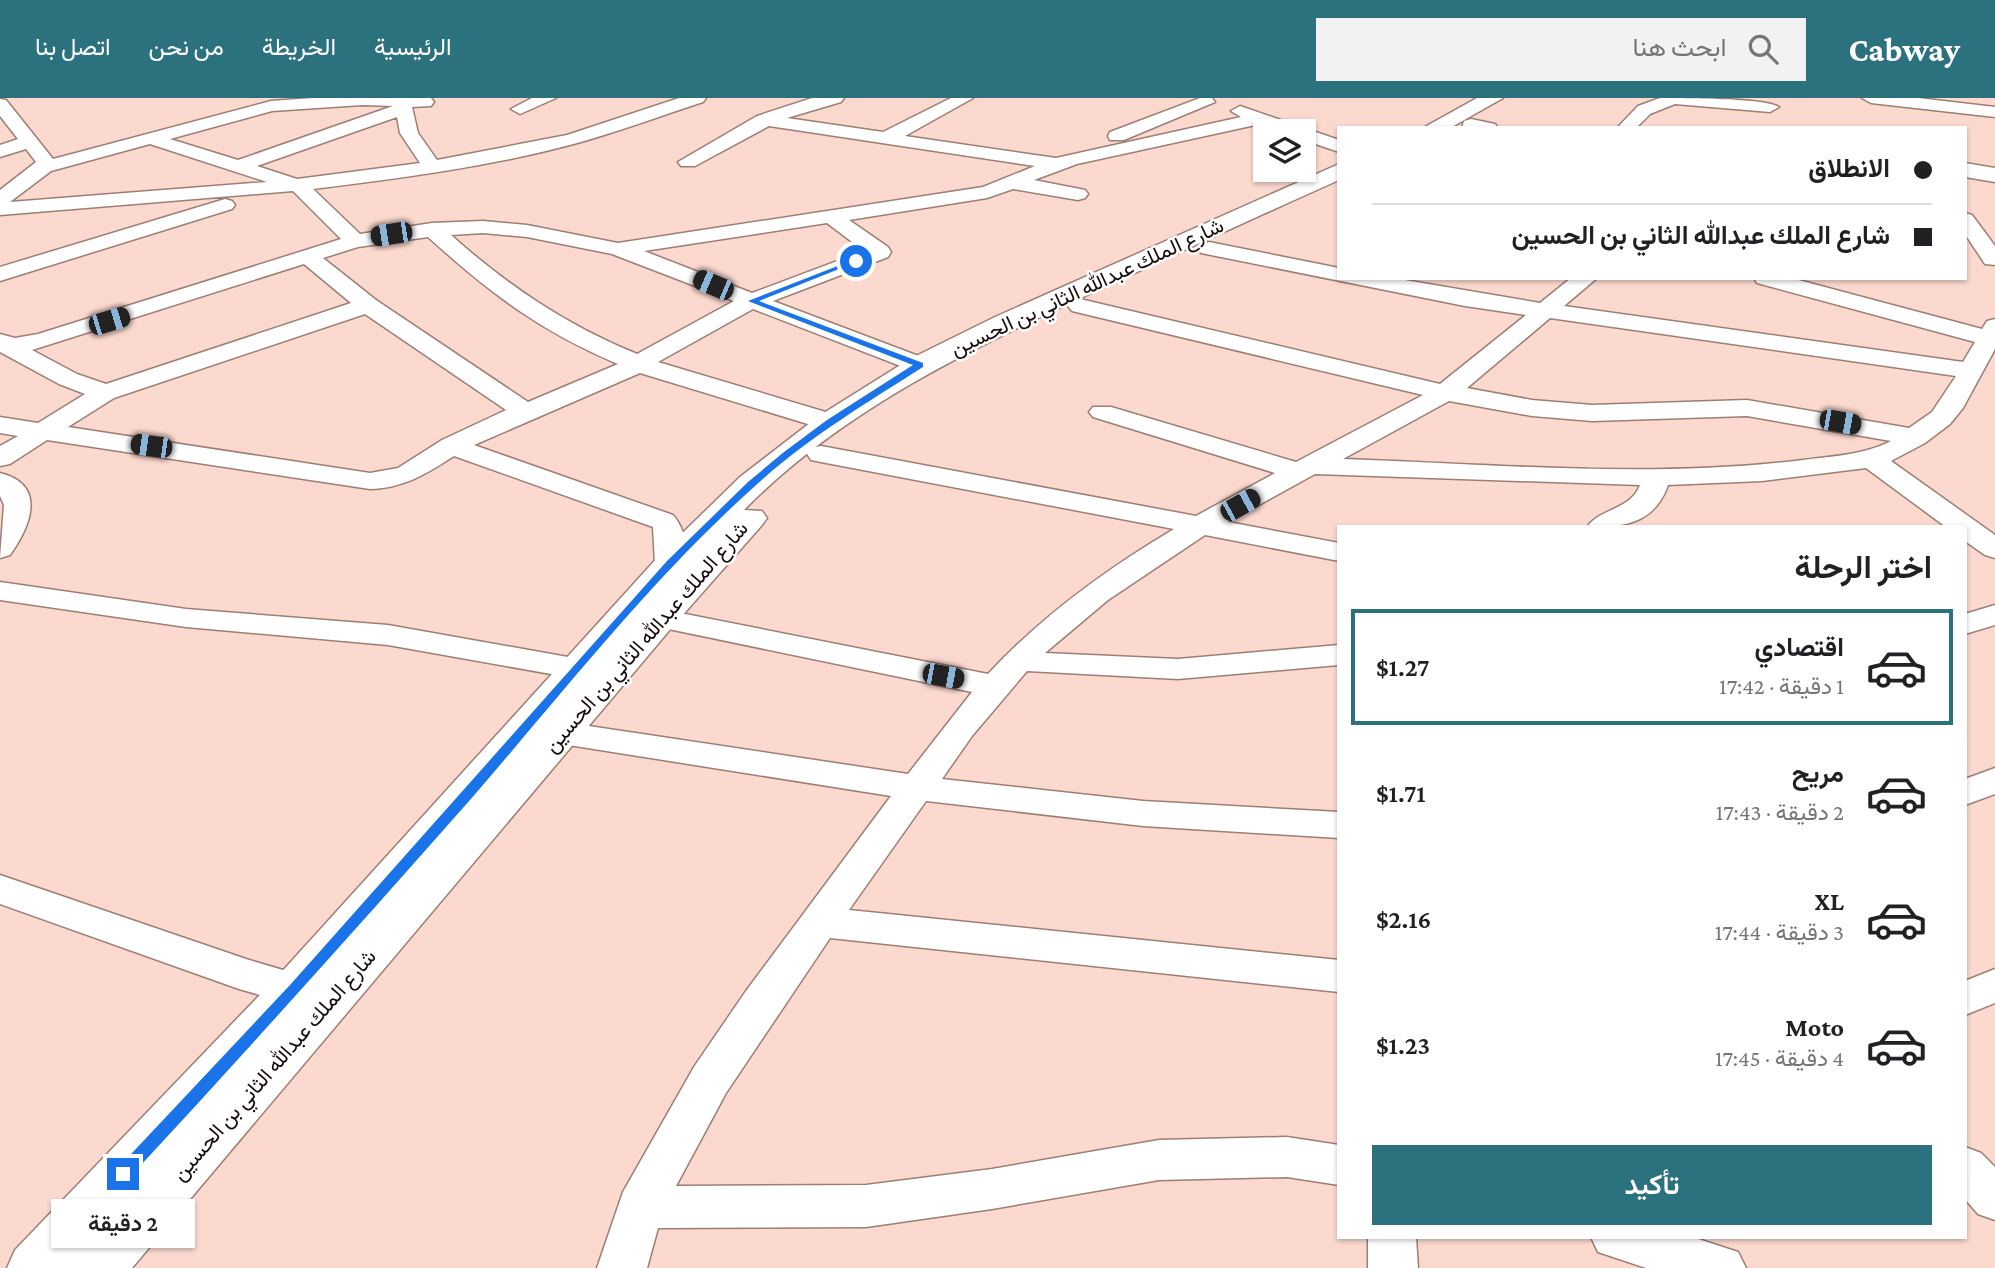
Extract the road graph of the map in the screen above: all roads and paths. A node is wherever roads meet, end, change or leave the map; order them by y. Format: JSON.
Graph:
{"nodes":[{"id":1,"x":547,"y":98,"type":"edge"},
{"id":2,"x":696,"y":98,"type":"edge"},
{"id":3,"x":835,"y":98,"type":"edge"},
{"id":4,"x":964,"y":98,"type":"edge"},
{"id":5,"x":1182,"y":98,"type":"edge"},
{"id":6,"x":1871,"y":98,"type":"edge"},
{"id":7,"x":1675,"y":99,"type":"edge"},
{"id":8,"x":2,"y":100,"type":"edge"},
{"id":9,"x":430,"y":100,"type":"edge"},
{"id":10,"x":1502,"y":101,"type":"edge"},
{"id":11,"x":1206,"y":102,"type":"junction"},
{"id":12,"x":1770,"y":107,"type":"dead end"},
{"id":13,"x":404,"y":108,"type":"junction"},
{"id":14,"x":520,"y":108,"type":"dead end"},
{"id":15,"x":1995,"y":112,"type":"edge"},
{"id":16,"x":1262,"y":118,"type":"joint"},
{"id":17,"x":763,"y":120,"type":"junction"},
{"id":18,"x":1438,"y":126,"type":"edge"},
{"id":19,"x":1475,"y":126,"type":"edge"},
{"id":20,"x":1628,"y":126,"type":"edge"},
{"id":21,"x":321,"y":136,"type":"junction"},
{"id":22,"x":149,"y":138,"type":"junction"},
{"id":23,"x":1316,"y":138,"type":"edge"},
{"id":24,"x":884,"y":139,"type":"junction"},
{"id":25,"x":31,"y":141,"type":"junction"},
{"id":26,"x":1337,"y":145,"type":"edge"},
{"id":27,"x":346,"y":148,"type":"dead end"},
{"id":28,"x":0,"y":151,"type":"edge"},
{"id":29,"x":1087,"y":155,"type":"junction"},
{"id":30,"x":366,"y":157,"type":"dead end"},
{"id":31,"x":688,"y":162,"type":"dead end"},
{"id":32,"x":1058,"y":164,"type":"junction"},
{"id":33,"x":243,"y":165,"type":"junction"},
{"id":34,"x":431,"y":165,"type":"junction"},
{"id":35,"x":44,"y":167,"type":"junction"},
{"id":36,"x":396,"y":170,"type":"junction"},
{"id":37,"x":1967,"y":170,"type":"edge"},
{"id":38,"x":1337,"y":172,"type":"edge"},
{"id":39,"x":1995,"y":175,"type":"edge"},
{"id":40,"x":1014,"y":183,"type":"junction"},
{"id":41,"x":289,"y":187,"type":"junction"},
{"id":42,"x":1337,"y":189,"type":"edge"},
{"id":43,"x":1079,"y":194,"type":"dead end"},
{"id":44,"x":0,"y":200,"type":"edge"},
{"id":45,"x":0,"y":209,"type":"edge"},
{"id":46,"x":829,"y":215,"type":"junction"},
{"id":47,"x":1967,"y":222,"type":"edge"},
{"id":48,"x":432,"y":229,"type":"junction"},
{"id":49,"x":355,"y":241,"type":"junction"},
{"id":50,"x":618,"y":249,"type":"junction"},
{"id":51,"x":1967,"y":252,"type":"edge"},
{"id":52,"x":308,"y":257,"type":"junction"},
{"id":53,"x":1994,"y":259,"type":"edge"},
{"id":54,"x":1166,"y":260,"type":"junction"},
{"id":55,"x":0,"y":274,"type":"edge"},
{"id":56,"x":1337,"y":275,"type":"edge"},
{"id":57,"x":1369,"y":280,"type":"edge"},
{"id":58,"x":1583,"y":280,"type":"edge"},
{"id":59,"x":1773,"y":280,"type":"edge"},
{"id":60,"x":751,"y":301,"type":"junction"},
{"id":61,"x":368,"y":305,"type":"junction"},
{"id":62,"x":1080,"y":306,"type":"junction"},
{"id":63,"x":1544,"y":310,"type":"junction"},
{"id":64,"x":1992,"y":335,"type":"edge"},
{"id":65,"x":2,"y":342,"type":"edge"},
{"id":66,"x":638,"y":364,"type":"junction"},
{"id":67,"x":920,"y":365,"type":"junction"},
{"id":68,"x":1972,"y":371,"type":"junction"},
{"id":69,"x":1444,"y":392,"type":"junction"},
{"id":70,"x":105,"y":393,"type":"junction"},
{"id":71,"x":523,"y":410,"type":"junction"},
{"id":72,"x":1102,"y":412,"type":"dead end"},
{"id":73,"x":0,"y":425,"type":"edge"},
{"id":74,"x":40,"y":431,"type":"junction"},
{"id":75,"x":1916,"y":437,"type":"junction"},
{"id":76,"x":826,"y":438,"type":"junction"},
{"id":77,"x":1355,"y":442,"type":"junction"},
{"id":78,"x":451,"y":446,"type":"junction"},
{"id":79,"x":0,"y":458,"type":"edge"},
{"id":80,"x":1871,"y":459,"type":"junction"},
{"id":81,"x":1304,"y":469,"type":"junction"},
{"id":82,"x":1397,"y":469,"type":"junction"},
{"id":83,"x":1655,"y":477,"type":"junction"},
{"id":84,"x":0,"y":481,"type":"edge"},
{"id":85,"x":1604,"y":525,"type":"edge"},
{"id":86,"x":1962,"y":525,"type":"edge"},
{"id":87,"x":1201,"y":527,"type":"junction"},
{"id":88,"x":1967,"y":528,"type":"edge"},
{"id":89,"x":0,"y":549,"type":"edge"},
{"id":90,"x":1995,"y":549,"type":"edge"},
{"id":91,"x":1337,"y":552,"type":"edge"},
{"id":92,"x":670,"y":564,"type":"junction"},
{"id":93,"x":0,"y":591,"type":"edge"},
{"id":94,"x":1995,"y":614,"type":"edge"},
{"id":95,"x":660,"y":618,"type":"junction"},
{"id":96,"x":1967,"y":624,"type":"edge"},
{"id":97,"x":1323,"y":655,"type":"edge"},
{"id":98,"x":1019,"y":661,"type":"junction"},
{"id":99,"x":579,"y":669,"type":"junction"},
{"id":100,"x":995,"y":686,"type":"junction"},
{"id":101,"x":562,"y":733,"type":"junction"},
{"id":102,"x":1995,"y":780,"type":"edge"},
{"id":103,"x":915,"y":789,"type":"junction"},
{"id":104,"x":1967,"y":792,"type":"edge"},
{"id":105,"x":1337,"y":825,"type":"edge"},
{"id":106,"x":0,"y":889,"type":"edge"},
{"id":107,"x":821,"y":922,"type":"junction"},
{"id":108,"x":1337,"y":976,"type":"edge"},
{"id":109,"x":1995,"y":985,"type":"edge"},
{"id":110,"x":295,"y":989,"type":"junction"},
{"id":111,"x":1967,"y":998,"type":"edge"},
{"id":112,"x":264,"y":1049,"type":"junction"},
{"id":113,"x":1337,"y":1165,"type":"edge"},
{"id":114,"x":1967,"y":1169,"type":"edge"},
{"id":115,"x":1995,"y":1199,"type":"edge"},
{"id":116,"x":640,"y":1207,"type":"junction"},
{"id":117,"x":1392,"y":1239,"type":"edge"},
{"id":118,"x":1622,"y":1239,"type":"edge"},
{"id":119,"x":35,"y":1268,"type":"edge"},
{"id":120,"x":96,"y":1268,"type":"edge"},
{"id":121,"x":622,"y":1268,"type":"edge"},
{"id":122,"x":1393,"y":1268,"type":"edge"},
{"id":123,"x":1721,"y":1268,"type":"edge"}],
"edges":[{"from":1,"to":14,"type":"street"},
{"from":2,"to":34,"type":"street"},
{"from":3,"to":17,"type":"street"},
{"from":4,"to":24,"type":"street"},
{"from":5,"to":11,"type":"street"},
{"from":6,"to":15,"type":"street"},
{"from":7,"to":12,"type":"street"},
{"from":7,"to":20,"type":"street"},
{"from":8,"to":25,"type":"street"},
{"from":9,"to":13,"type":"street"},
{"from":9,"to":22,"type":"street"},
{"from":10,"to":18,"type":"main road"},
{"from":10,"to":19,"type":"main road"},
{"from":11,"to":16,"type":"street"},
{"from":11,"to":29,"type":"street"},
{"from":13,"to":21,"type":"street"},
{"from":13,"to":34,"type":"street"},
{"from":16,"to":29,"type":"street"},
{"from":17,"to":24,"type":"street"},
{"from":17,"to":31,"type":"street"},
{"from":21,"to":27,"type":"street"},
{"from":21,"to":33,"type":"street"},
{"from":22,"to":33,"type":"street"},
{"from":22,"to":35,"type":"street"},
{"from":23,"to":26,"type":"street"},
{"from":24,"to":32,"type":"street"},
{"from":25,"to":28,"type":"street"},
{"from":25,"to":35,"type":"street"},
{"from":29,"to":32,"type":"street"},
{"from":30,"to":36,"type":"street"},
{"from":32,"to":40,"type":"street"},
{"from":33,"to":41,"type":"street"},
{"from":34,"to":36,"type":"street"},
{"from":35,"to":44,"type":"street"},
{"from":36,"to":41,"type":"street"},
{"from":37,"to":39,"type":"main road"},
{"from":38,"to":54,"type":"main road","name":"شارع الملك عبدالله الثاني بن الحسين"},
{"from":40,"to":43,"type":"street"},
{"from":40,"to":46,"type":"street"},
{"from":41,"to":45,"type":"street"},
{"from":41,"to":49,"type":"street"},
{"from":41,"to":55,"type":"street"},
{"from":42,"to":54,"type":"main road","name":"شارع الملك عبدالله الثاني بن الحسين"},
{"from":46,"to":50,"type":"street"},
{"from":46,"to":60,"type":"street"},
{"from":47,"to":53,"type":"street"},
{"from":48,"to":49,"type":"street"},
{"from":48,"to":50,"type":"street"},
{"from":48,"to":66,"type":"street"},
{"from":49,"to":52,"type":"street"},
{"from":50,"to":60,"type":"street"},
{"from":51,"to":53,"type":"street"},
{"from":52,"to":61,"type":"street"},
{"from":52,"to":65,"type":"street"},
{"from":54,"to":56,"type":"street"},
{"from":54,"to":62,"type":"main road","name":"شارع الملك عبدالله الثاني بن الحسين"},
{"from":54,"to":67,"type":"main road","name":"شارع الملك عبدالله الثاني بن الحسين"},
{"from":57,"to":63,"type":"street"},
{"from":58,"to":63,"type":"street"},
{"from":59,"to":64,"type":"street"},
{"from":60,"to":66,"type":"street"},
{"from":60,"to":67,"type":"street"},
{"from":61,"to":70,"type":"street"},
{"from":61,"to":71,"type":"street"},
{"from":62,"to":69,"type":"street"},
{"from":62,"to":76,"type":"main road","name":"شارع الملك عبدالله الثاني بن الحسين"},
{"from":63,"to":68,"type":"street"},
{"from":63,"to":69,"type":"street"},
{"from":64,"to":68,"type":"street"},
{"from":65,"to":70,"type":"street"},
{"from":66,"to":71,"type":"street"},
{"from":66,"to":76,"type":"street"},
{"from":67,"to":76,"type":"main road","name":"شارع الملك عبدالله الثاني بن الحسين"},
{"from":68,"to":75,"type":"street"},
{"from":69,"to":75,"type":"street"},
{"from":69,"to":77,"type":"street"},
{"from":70,"to":74,"type":"street"},
{"from":71,"to":78,"type":"street"},
{"from":72,"to":81,"type":"street"},
{"from":73,"to":74,"type":"street"},
{"from":74,"to":78,"type":"street"},
{"from":74,"to":79,"type":"street"},
{"from":75,"to":80,"type":"street"},
{"from":76,"to":87,"type":"street"},
{"from":76,"to":92,"type":"main road","name":"شارع الملك عبدالله الثاني بن الحسين"},
{"from":76,"to":95,"type":"main road","name":"شارع الملك عبدالله الثاني بن الحسين"},
{"from":77,"to":81,"type":"street"},
{"from":77,"to":82,"type":"street"},
{"from":78,"to":92,"type":"street"},
{"from":80,"to":83,"type":"street"},
{"from":80,"to":86,"type":"street"},
{"from":81,"to":82,"type":"street"},
{"from":81,"to":87,"type":"street"},
{"from":82,"to":83,"type":"street"},
{"from":83,"to":85,"type":"street"},
{"from":84,"to":89,"type":"street"},
{"from":87,"to":91,"type":"street"},
{"from":87,"to":98,"type":"street"},
{"from":88,"to":90,"type":"street"},
{"from":92,"to":99,"type":"main road","name":"شارع الملك عبدالله الثاني بن الحسين"},
{"from":93,"to":99,"type":"street"},
{"from":94,"to":96,"type":"street"},
{"from":95,"to":100,"type":"street"},
{"from":95,"to":101,"type":"main road","name":"شارع الملك عبدالله الثاني بن الحسين"},
{"from":97,"to":98,"type":"street"},
{"from":98,"to":100,"type":"street"},
{"from":99,"to":110,"type":"main road","name":"شارع الملك عبدالله الثاني بن الحسين"},
{"from":100,"to":103,"type":"street"},
{"from":101,"to":103,"type":"street"},
{"from":101,"to":112,"type":"main road","name":"شارع الملك عبدالله الثاني بن الحسين"},
{"from":102,"to":104,"type":"street"},
{"from":103,"to":105,"type":"street"},
{"from":103,"to":107,"type":"street"},
{"from":106,"to":110,"type":"street"},
{"from":107,"to":108,"type":"street"},
{"from":107,"to":116,"type":"street"},
{"from":109,"to":111,"type":"street"},
{"from":110,"to":112,"type":"main road","name":"شارع الملك عبدالله الثاني بن الحسين"},
{"from":112,"to":119,"type":"main road","name":"شارع الملك عبدالله الثاني بن الحسين"},
{"from":112,"to":120,"type":"main road","name":"شارع الملك عبدالله الثاني بن الحسين"},
{"from":113,"to":116,"type":"street"},
{"from":114,"to":115,"type":"street"},
{"from":116,"to":121,"type":"street"},
{"from":117,"to":122,"type":"street"},
{"from":118,"to":123,"type":"street"}]}
